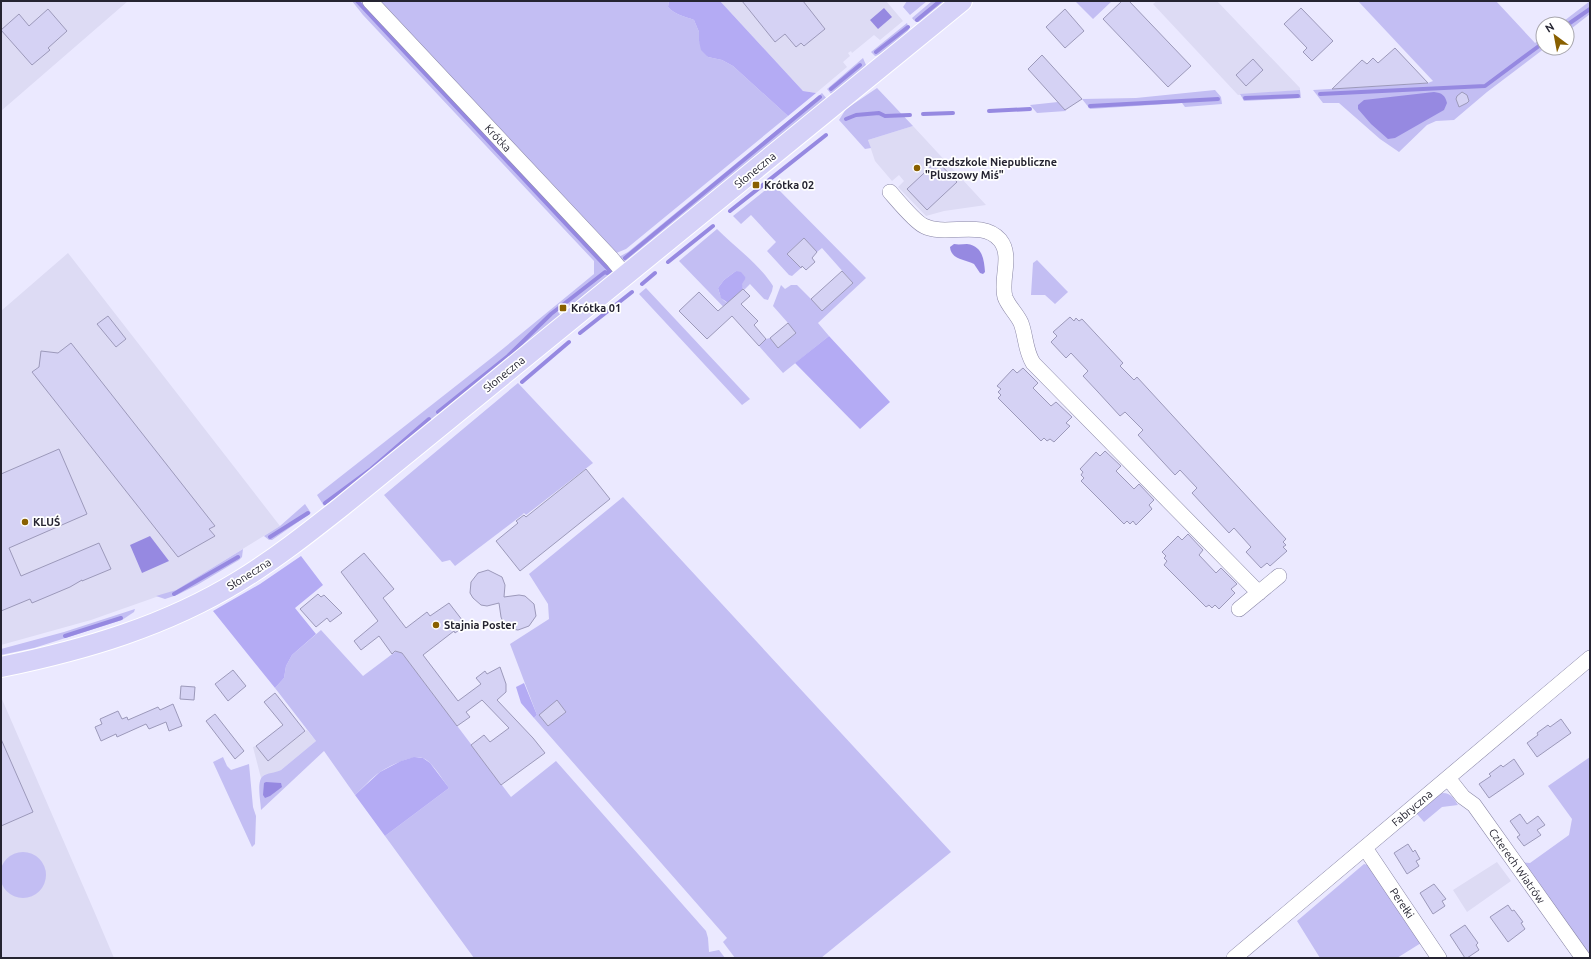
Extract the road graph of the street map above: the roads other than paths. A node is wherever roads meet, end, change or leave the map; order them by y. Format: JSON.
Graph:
{"nodes":[{"id":1,"x":370,"y":1,"type":"edge"},
{"id":2,"x":962,"y":1,"type":"edge"},
{"id":3,"x":890,"y":192,"type":"dead end"},
{"id":4,"x":626,"y":276,"type":"junction"},
{"id":5,"x":1279,"y":576,"type":"dead end"},
{"id":6,"x":1259,"y":593,"type":"junction"},
{"id":7,"x":1240,"y":609,"type":"dead end"},
{"id":8,"x":1590,"y":658,"type":"edge"},
{"id":9,"x":1,"y":667,"type":"edge"},
{"id":10,"x":1448,"y":778,"type":"junction"},
{"id":11,"x":1365,"y":848,"type":"junction"},
{"id":12,"x":1234,"y":958,"type":"edge"},
{"id":13,"x":1439,"y":958,"type":"edge"},
{"id":14,"x":1583,"y":958,"type":"edge"}],
"edges":[{"from":1,"to":4,"type":"street","name":"Krótka"},
{"from":2,"to":4,"type":"main road","name":"Słoneczna"},
{"from":3,"to":6,"type":"street"},
{"from":4,"to":9,"type":"main road","name":"Słoneczna"},
{"from":5,"to":6,"type":"street"},
{"from":6,"to":7,"type":"street"},
{"from":8,"to":10,"type":"street","name":"Fabryczna"},
{"from":10,"to":11,"type":"street","name":"Fabryczna"},
{"from":10,"to":14,"type":"street","name":"Czterech Wiatrów"},
{"from":11,"to":12,"type":"street","name":"Fabryczna"},
{"from":11,"to":13,"type":"street","name":"Perełki"}]}
